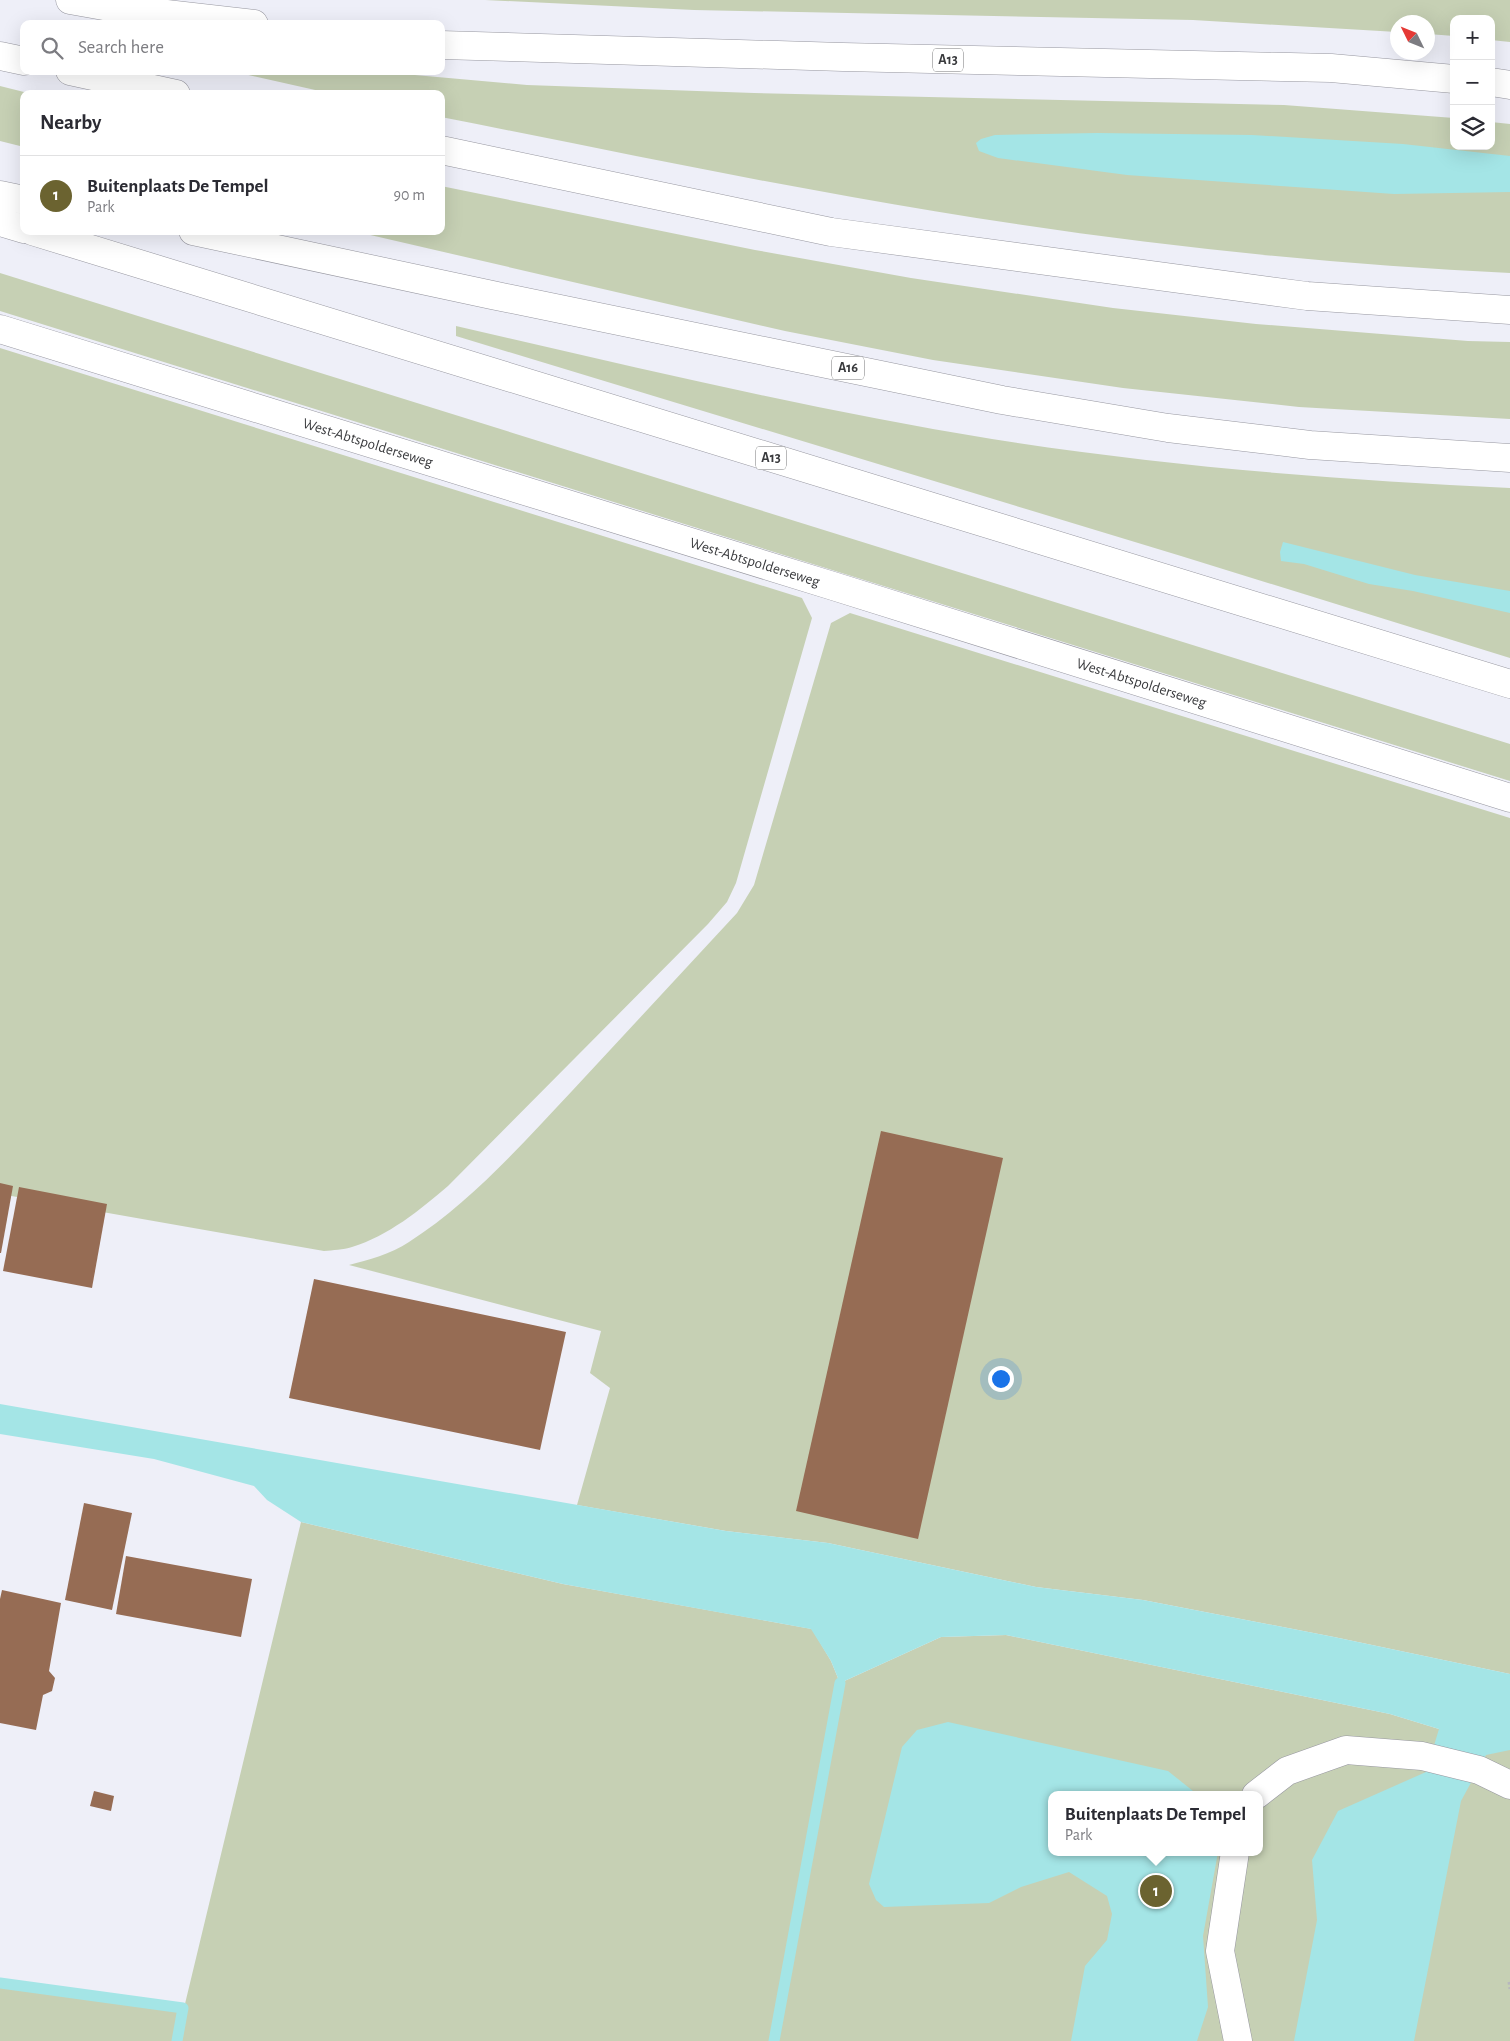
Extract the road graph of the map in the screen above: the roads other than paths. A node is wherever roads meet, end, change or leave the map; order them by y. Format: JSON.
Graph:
{"nodes":[{"id":1,"x":70,"y":0,"type":"edge"},
{"id":2,"x":219,"y":20,"type":"edge"},
{"id":3,"x":445,"y":45,"type":"edge"},
{"id":4,"x":0,"y":56,"type":"edge"},
{"id":5,"x":20,"y":60,"type":"edge"},
{"id":6,"x":88,"y":75,"type":"edge"},
{"id":7,"x":1450,"y":78,"type":"edge"},
{"id":8,"x":1495,"y":83,"type":"edge"},
{"id":9,"x":1510,"y":85,"type":"edge"},
{"id":10,"x":158,"y":90,"type":"edge"},
{"id":11,"x":445,"y":151,"type":"edge"},
{"id":12,"x":0,"y":196,"type":"edge"},
{"id":13,"x":20,"y":199,"type":"edge"},
{"id":14,"x":0,"y":222,"type":"edge"},
{"id":15,"x":20,"y":228,"type":"edge"},
{"id":16,"x":45,"y":235,"type":"edge"},
{"id":17,"x":212,"y":235,"type":"edge"},
{"id":18,"x":1510,"y":310,"type":"edge"},
{"id":19,"x":0,"y":329,"type":"edge"},
{"id":20,"x":1510,"y":458,"type":"edge"},
{"id":21,"x":1510,"y":684,"type":"edge"},
{"id":22,"x":1510,"y":798,"type":"edge"},
{"id":23,"x":1510,"y":1785,"type":"edge"},
{"id":24,"x":1261,"y":1791,"type":"edge"},
{"id":25,"x":1234,"y":1856,"type":"edge"},
{"id":26,"x":1238,"y":2041,"type":"edge"}],
"edges":[{"from":1,"to":2,"type":"main road"},
{"from":3,"to":7,"type":"main road","number":"A13"},
{"from":4,"to":5,"type":"main road"},
{"from":6,"to":10,"type":"main road"},
{"from":8,"to":9,"type":"main road"},
{"from":11,"to":18,"type":"main road"},
{"from":12,"to":13,"type":"main road"},
{"from":14,"to":15,"type":"main road"},
{"from":16,"to":21,"type":"main road","number":"A13"},
{"from":17,"to":20,"type":"main road","number":"A16"},
{"from":19,"to":22,"type":"main road","name":"West-Abtspolderseweg"},
{"from":23,"to":24,"type":"main road"},
{"from":25,"to":26,"type":"main road"}]}
